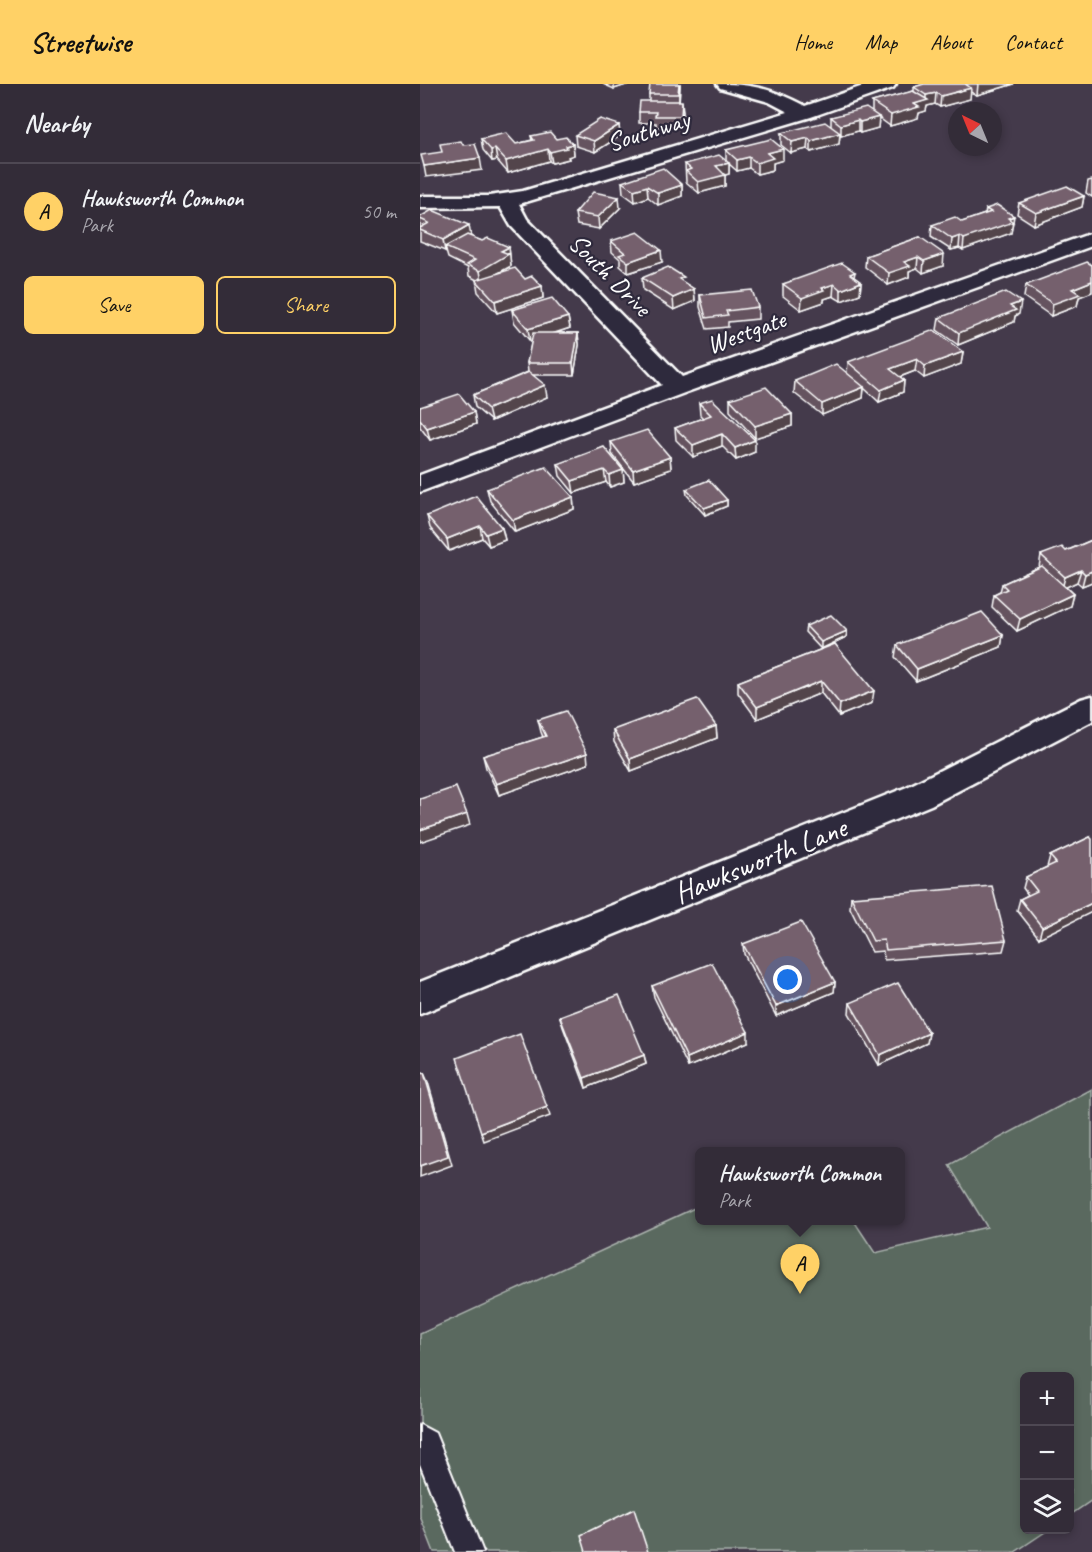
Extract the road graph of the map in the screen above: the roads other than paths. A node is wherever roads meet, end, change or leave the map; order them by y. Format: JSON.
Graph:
{"nodes":[{"id":1,"x":726,"y":84,"type":"edge"},
{"id":2,"x":887,"y":84,"type":"edge"},
{"id":3,"x":804,"y":112,"type":"junction"},
{"id":4,"x":507,"y":201,"type":"junction"},
{"id":5,"x":420,"y":202,"type":"edge"},
{"id":6,"x":1092,"y":239,"type":"edge"},
{"id":7,"x":678,"y":387,"type":"junction"},
{"id":8,"x":420,"y":484,"type":"edge"},
{"id":9,"x":1092,"y":707,"type":"edge"},
{"id":10,"x":420,"y":998,"type":"edge"},
{"id":11,"x":420,"y":1438,"type":"edge"},
{"id":12,"x":469,"y":1552,"type":"edge"}],
"edges":[{"from":1,"to":3,"type":"street"},
{"from":2,"to":3,"type":"street","name":"Southway"},
{"from":3,"to":4,"type":"street","name":"Southway"},
{"from":4,"to":5,"type":"street","name":"Southway"},
{"from":4,"to":7,"type":"street","name":"South Drive"},
{"from":6,"to":7,"type":"street","name":"Westgate"},
{"from":7,"to":8,"type":"street","name":"Westgate"},
{"from":9,"to":10,"type":"street","name":"Hawksworth Lane"},
{"from":11,"to":12,"type":"lane"}]}
